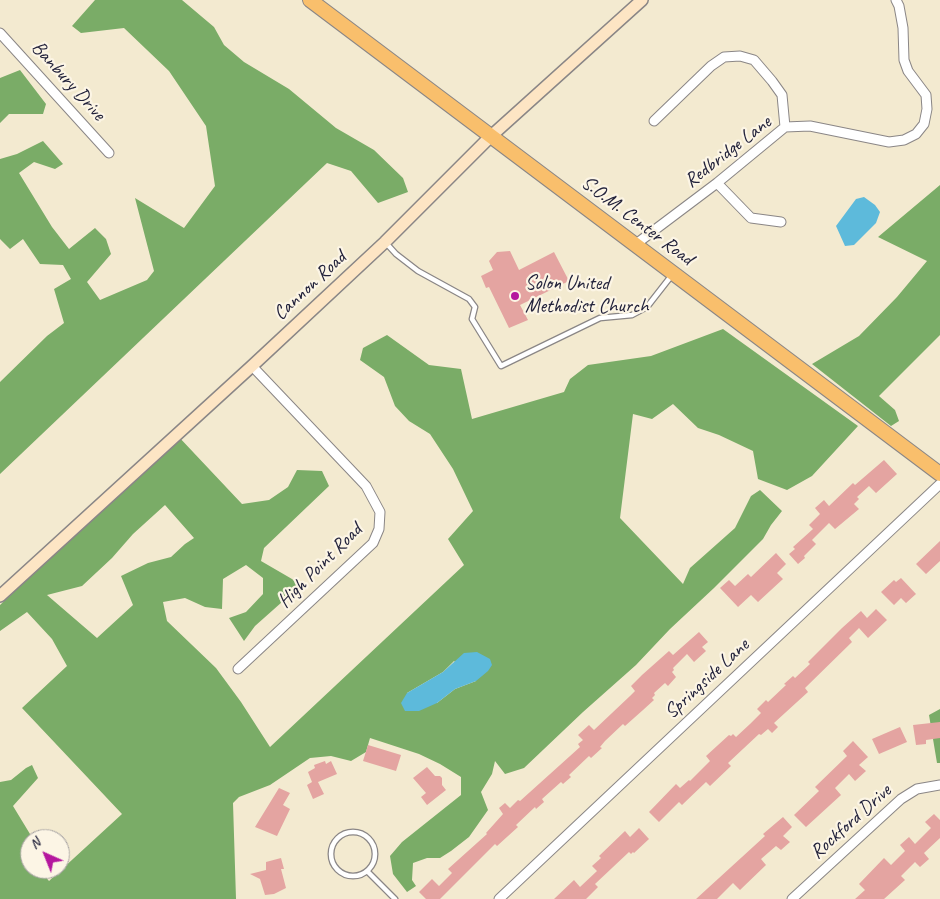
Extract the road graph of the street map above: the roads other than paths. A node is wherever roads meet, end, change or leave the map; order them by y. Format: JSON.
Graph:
{"nodes":[{"id":1,"x":310,"y":0,"type":"edge"},
{"id":2,"x":642,"y":0,"type":"edge"},
{"id":3,"x":896,"y":0,"type":"edge"},
{"id":4,"x":0,"y":33,"type":"edge"},
{"id":5,"x":654,"y":121,"type":"dead end"},
{"id":6,"x":785,"y":127,"type":"junction"},
{"id":7,"x":490,"y":137,"type":"junction"},
{"id":8,"x":109,"y":153,"type":"dead end"},
{"id":9,"x":717,"y":183,"type":"junction"},
{"id":10,"x":781,"y":222,"type":"dead end"},
{"id":11,"x":385,"y":242,"type":"junction"},
{"id":12,"x":636,"y":244,"type":"junction"},
{"id":13,"x":674,"y":273,"type":"junction"},
{"id":14,"x":252,"y":366,"type":"junction"},
{"id":15,"x":940,"y":474,"type":"edge"},
{"id":16,"x":940,"y":484,"type":"edge"},
{"id":17,"x":0,"y":596,"type":"edge"},
{"id":18,"x":238,"y":669,"type":"dead end"},
{"id":19,"x":940,"y":785,"type":"edge"},
{"id":20,"x":368,"y":871,"type":"junction"},
{"id":21,"x":395,"y":899,"type":"edge"},
{"id":22,"x":498,"y":899,"type":"edge"},
{"id":23,"x":792,"y":899,"type":"edge"}],
"edges":[{"from":1,"to":7,"type":"main road","name":"S.O.M. Center Road"},
{"from":2,"to":7,"type":"main road","name":"Cannon Road"},
{"from":3,"to":6,"type":"street","name":"Redbridge Lane"},
{"from":4,"to":8,"type":"street","name":"Banbury Drive"},
{"from":5,"to":6,"type":"street"},
{"from":6,"to":9,"type":"street","name":"Redbridge Lane"},
{"from":7,"to":11,"type":"main road","name":"Cannon Road"},
{"from":7,"to":12,"type":"main road","name":"S.O.M. Center Road"},
{"from":9,"to":10,"type":"street"},
{"from":9,"to":12,"type":"street","name":"Redbridge Lane"},
{"from":11,"to":13,"type":"lane"},
{"from":11,"to":14,"type":"main road","name":"Cannon Road"},
{"from":12,"to":13,"type":"main road","name":"S.O.M. Center Road"},
{"from":13,"to":15,"type":"main road","name":"S.O.M. Center Road"},
{"from":14,"to":17,"type":"main road","name":"Cannon Road"},
{"from":14,"to":18,"type":"street","name":"High Point Road"},
{"from":16,"to":22,"type":"street","name":"Springside Lane"},
{"from":19,"to":23,"type":"street","name":"Rockford Drive"},
{"from":20,"to":20,"type":"lane"},
{"from":20,"to":21,"type":"lane"}]}
